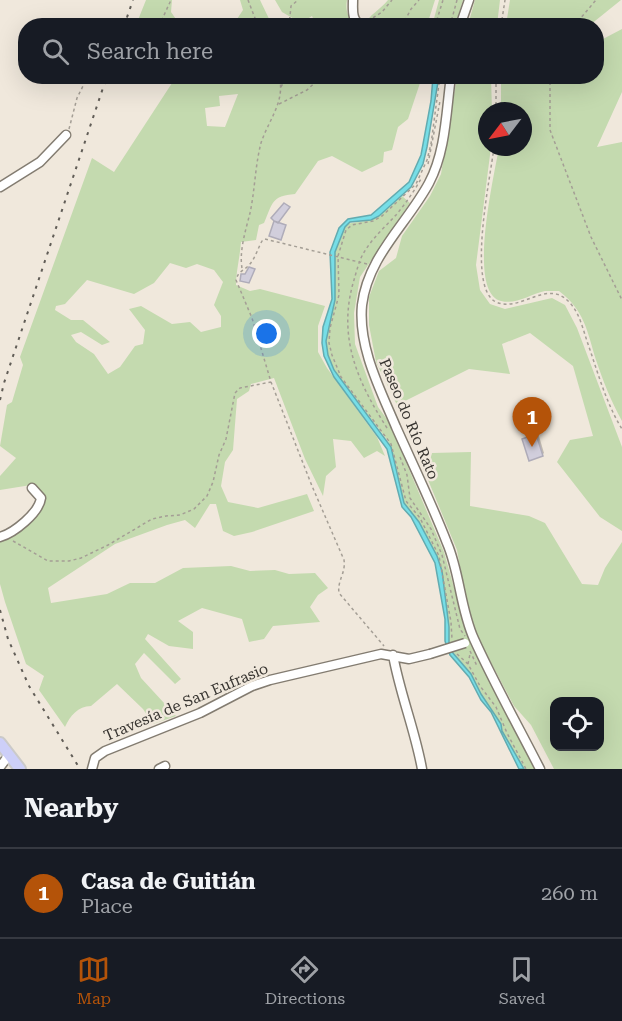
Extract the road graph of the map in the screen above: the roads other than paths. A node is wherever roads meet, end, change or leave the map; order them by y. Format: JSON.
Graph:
{"nodes":[{"id":1,"x":353,"y":0,"type":"edge"},
{"id":2,"x":469,"y":0,"type":"edge"},
{"id":3,"x":355,"y":18,"type":"edge"},
{"id":4,"x":463,"y":18,"type":"edge"},
{"id":5,"x":450,"y":84,"type":"edge"},
{"id":6,"x":66,"y":135,"type":"road end"},
{"id":7,"x":0,"y":187,"type":"edge"},
{"id":8,"x":32,"y":488,"type":"dead end"},
{"id":9,"x":2,"y":537,"type":"edge"},
{"id":10,"x":469,"y":641,"type":"junction"},
{"id":11,"x":390,"y":655,"type":"junction"},
{"id":12,"x":0,"y":743,"type":"edge"},
{"id":13,"x":9,"y":755,"type":"junction"},
{"id":14,"x":0,"y":767,"type":"edge"},
{"id":15,"x":20,"y":769,"type":"edge"},
{"id":16,"x":92,"y":769,"type":"edge"},
{"id":17,"x":422,"y":769,"type":"edge"},
{"id":18,"x":540,"y":769,"type":"edge"}],
"edges":[{"from":1,"to":3,"type":"street"},
{"from":2,"to":4,"type":"street"},
{"from":5,"to":10,"type":"street","name":"Paseo do Río Rato"},
{"from":6,"to":7,"type":"street"},
{"from":8,"to":9,"type":"street"},
{"from":10,"to":11,"type":"street","name":"Travesía de San Eufrasio","bridge":true},
{"from":10,"to":18,"type":"street","name":"Paseo do Río Rato"},
{"from":11,"to":16,"type":"street","name":"Travesía de San Eufrasio"},
{"from":11,"to":17,"type":"street"},
{"from":12,"to":13,"type":"main road"},
{"from":13,"to":14,"type":"street"},
{"from":13,"to":15,"type":"main road"}]}
